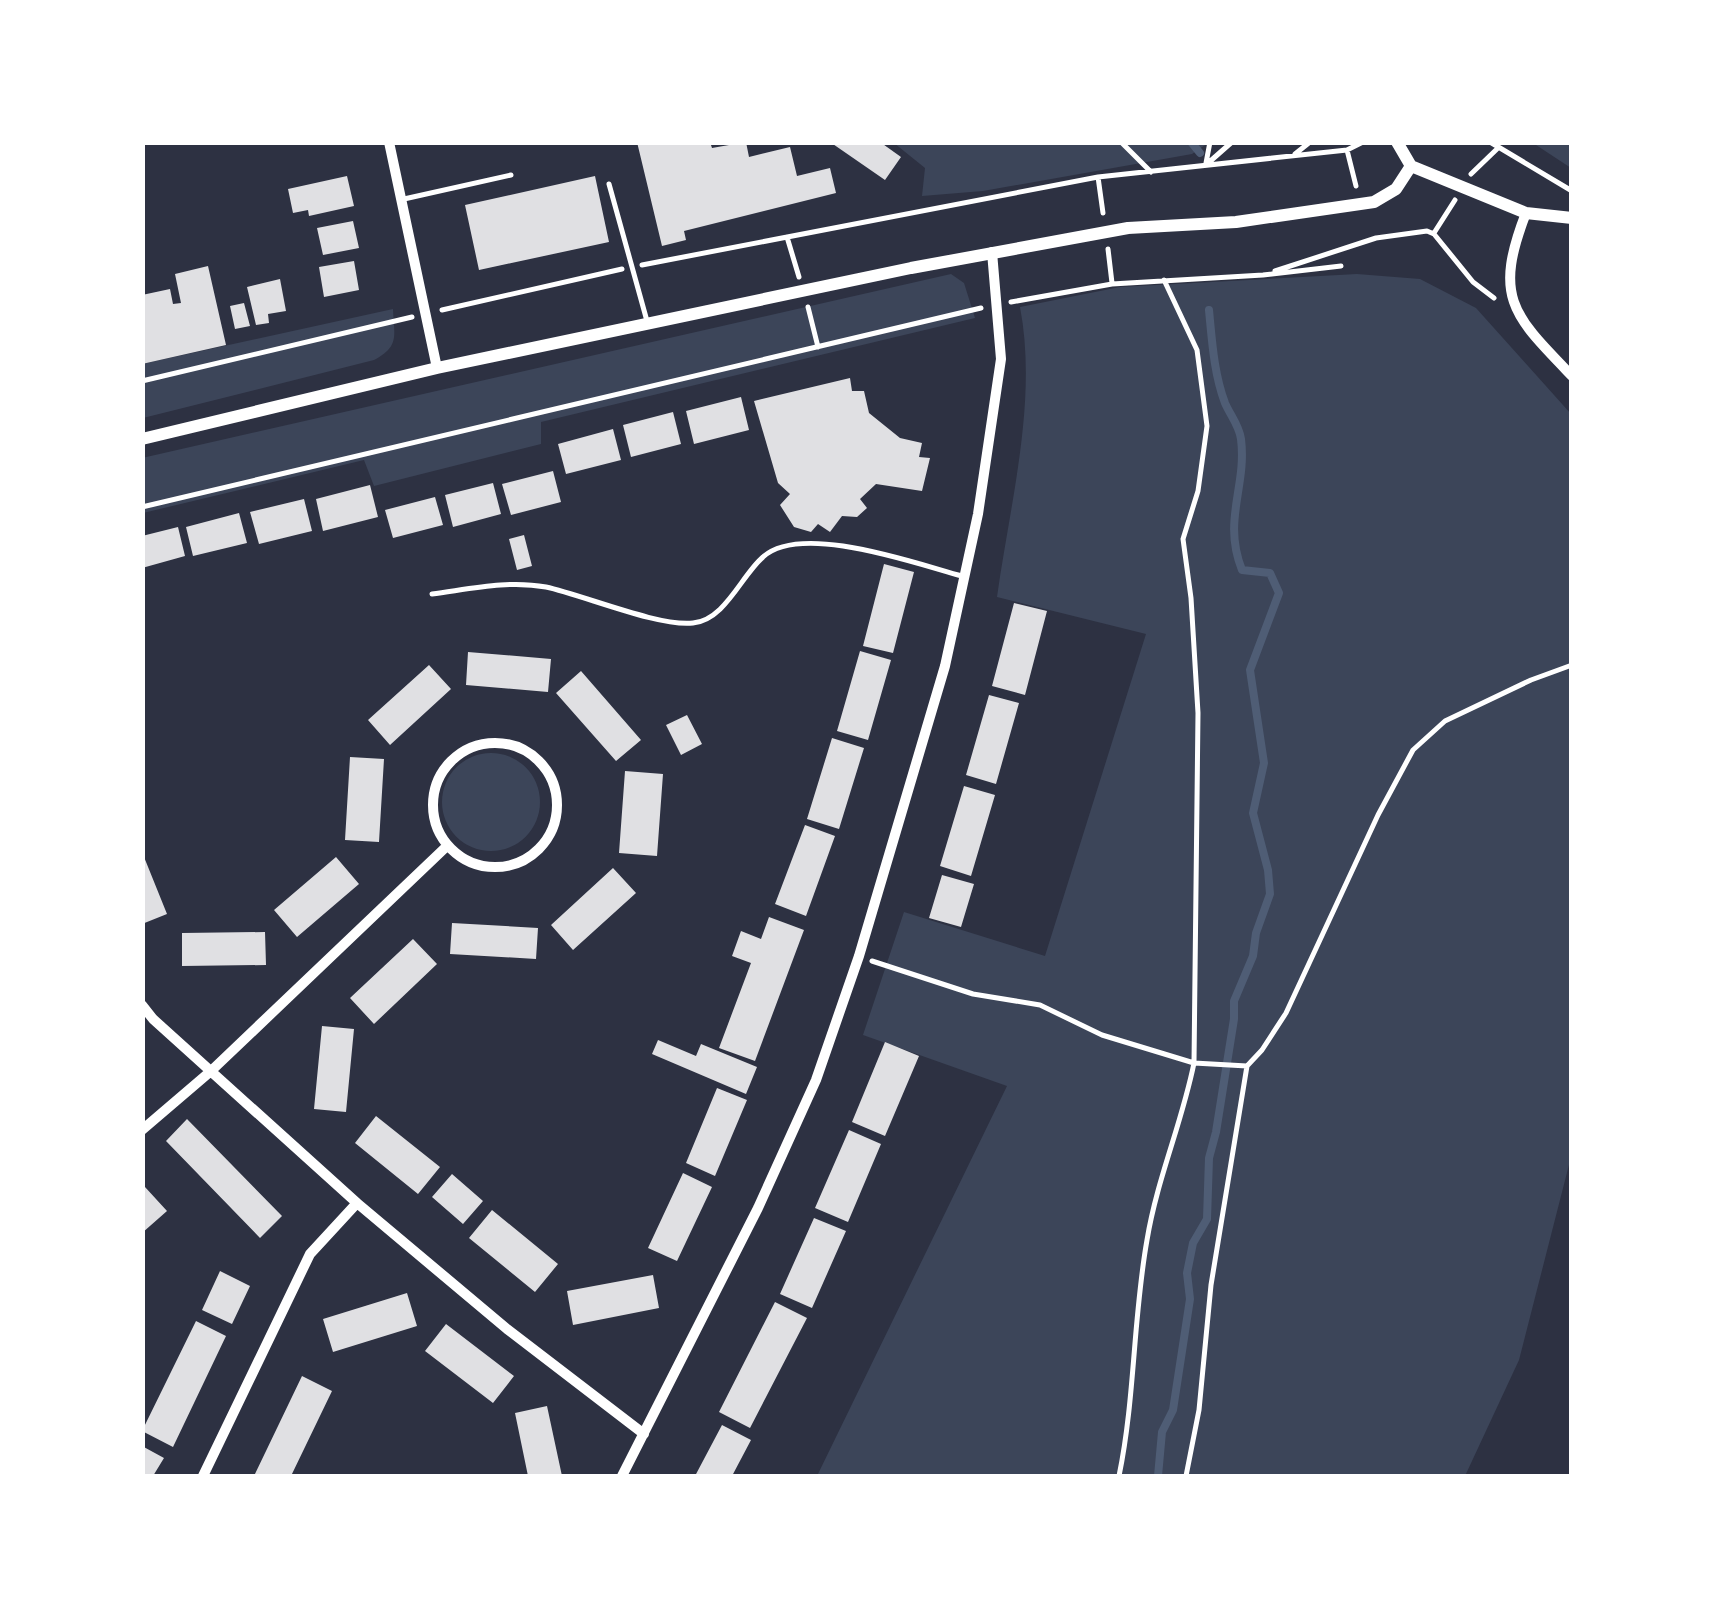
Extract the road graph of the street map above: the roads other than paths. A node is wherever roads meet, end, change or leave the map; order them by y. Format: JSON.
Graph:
{"nodes":[{"id":1,"x":388,"y":142,"type":"edge"},
{"id":2,"x":1397,"y":142,"type":"edge"},
{"id":3,"x":1411,"y":166,"type":"junction"},
{"id":4,"x":511,"y":174,"type":"dead end"},
{"id":5,"x":609,"y":184,"type":"dead end"},
{"id":6,"x":401,"y":199,"type":"junction"},
{"id":7,"x":1526,"y":213,"type":"junction"},
{"id":8,"x":1572,"y":218,"type":"edge"},
{"id":9,"x":992,"y":252,"type":"junction"},
{"id":10,"x":648,"y":324,"type":"junction"},
{"id":11,"x":437,"y":368,"type":"junction"},
{"id":12,"x":1572,"y":376,"type":"edge"},
{"id":13,"x":142,"y":439,"type":"edge"},
{"id":14,"x":964,"y":577,"type":"junction"},
{"id":15,"x":432,"y":594,"type":"dead end"},
{"id":16,"x":447,"y":846,"type":"junction"},
{"id":17,"x":142,"y":1005,"type":"edge"},
{"id":18,"x":211,"y":1071,"type":"junction"},
{"id":19,"x":142,"y":1130,"type":"edge"},
{"id":20,"x":357,"y":1203,"type":"junction"},
{"id":21,"x":644,"y":1434,"type":"junction"},
{"id":22,"x":203,"y":1476,"type":"edge"},
{"id":23,"x":622,"y":1476,"type":"edge"}],
"edges":[{"from":1,"to":6,"type":"street"},
{"from":2,"to":3,"type":"street"},
{"from":3,"to":7,"type":"street"},
{"from":3,"to":9,"type":"street"},
{"from":4,"to":6,"type":"lane"},
{"from":5,"to":10,"type":"lane"},
{"from":6,"to":11,"type":"street"},
{"from":7,"to":8,"type":"street"},
{"from":7,"to":12,"type":"street"},
{"from":9,"to":10,"type":"street"},
{"from":9,"to":14,"type":"street"},
{"from":10,"to":11,"type":"street"},
{"from":11,"to":13,"type":"street"},
{"from":14,"to":15,"type":"lane"},
{"from":14,"to":21,"type":"street"},
{"from":16,"to":16,"type":"street"},
{"from":16,"to":18,"type":"street"},
{"from":17,"to":18,"type":"street"},
{"from":18,"to":19,"type":"street"},
{"from":18,"to":20,"type":"street"},
{"from":20,"to":21,"type":"street"},
{"from":20,"to":22,"type":"street"},
{"from":21,"to":23,"type":"street"}]}
